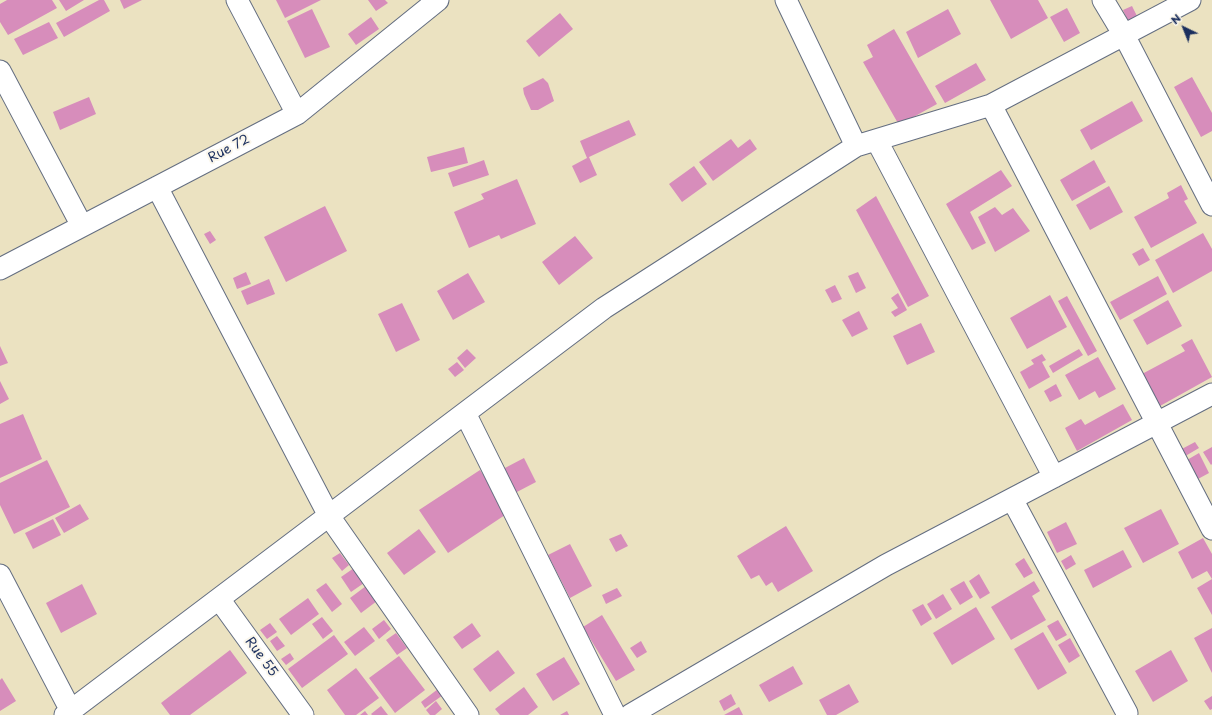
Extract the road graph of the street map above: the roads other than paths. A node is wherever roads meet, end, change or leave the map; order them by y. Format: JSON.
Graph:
{"nodes":[{"id":1,"x":238,"y":0,"type":"edge"},
{"id":2,"x":438,"y":0,"type":"edge"},
{"id":3,"x":786,"y":0,"type":"edge"},
{"id":4,"x":1103,"y":0,"type":"edge"},
{"id":5,"x":1190,"y":0,"type":"edge"},
{"id":6,"x":1124,"y":35,"type":"junction"},
{"id":7,"x":0,"y":70,"type":"edge"},
{"id":8,"x":991,"y":105,"type":"junction"},
{"id":9,"x":297,"y":114,"type":"junction"},
{"id":10,"x":877,"y":141,"type":"junction"},
{"id":11,"x":856,"y":146,"type":"junction"},
{"id":12,"x":157,"y":186,"type":"junction"},
{"id":13,"x":1212,"y":205,"type":"edge"},
{"id":14,"x":82,"y":226,"type":"junction"},
{"id":15,"x":0,"y":269,"type":"edge"},
{"id":16,"x":1212,"y":394,"type":"edge"},
{"id":17,"x":465,"y":413,"type":"junction"},
{"id":18,"x":1157,"y":423,"type":"junction"},
{"id":19,"x":1054,"y":477,"type":"junction"},
{"id":20,"x":1012,"y":499,"type":"junction"},
{"id":21,"x":329,"y":516,"type":"junction"},
{"id":22,"x":1212,"y":529,"type":"edge"},
{"id":23,"x":0,"y":575,"type":"edge"},
{"id":24,"x":219,"y":598,"type":"junction"},
{"id":25,"x":68,"y":713,"type":"edge"},
{"id":26,"x":1128,"y":713,"type":"dead end"},
{"id":27,"x":303,"y":715,"type":"edge"},
{"id":28,"x":468,"y":715,"type":"edge"},
{"id":29,"x":616,"y":715,"type":"edge"},
{"id":30,"x":630,"y":715,"type":"edge"}],
"edges":[{"from":1,"to":9,"type":"street"},
{"from":2,"to":9,"type":"street","name":"Rue 72"},
{"from":3,"to":11,"type":"street"},
{"from":4,"to":6,"type":"street"},
{"from":5,"to":6,"type":"street"},
{"from":6,"to":8,"type":"street"},
{"from":6,"to":13,"type":"street"},
{"from":7,"to":14,"type":"street"},
{"from":8,"to":10,"type":"street"},
{"from":8,"to":18,"type":"street"},
{"from":9,"to":12,"type":"street","name":"Rue 72"},
{"from":10,"to":11,"type":"street"},
{"from":10,"to":19,"type":"street"},
{"from":11,"to":17,"type":"street"},
{"from":12,"to":14,"type":"street","name":"Rue 72"},
{"from":12,"to":21,"type":"street"},
{"from":14,"to":15,"type":"street","name":"Rue 72"},
{"from":16,"to":18,"type":"street"},
{"from":17,"to":21,"type":"street"},
{"from":17,"to":29,"type":"street"},
{"from":18,"to":19,"type":"street"},
{"from":18,"to":22,"type":"street"},
{"from":19,"to":20,"type":"street"},
{"from":20,"to":26,"type":"street"},
{"from":20,"to":30,"type":"street"},
{"from":21,"to":24,"type":"street"},
{"from":21,"to":28,"type":"street"},
{"from":23,"to":25,"type":"street"},
{"from":24,"to":25,"type":"street"},
{"from":24,"to":27,"type":"street","name":"Rue 55"}]}
